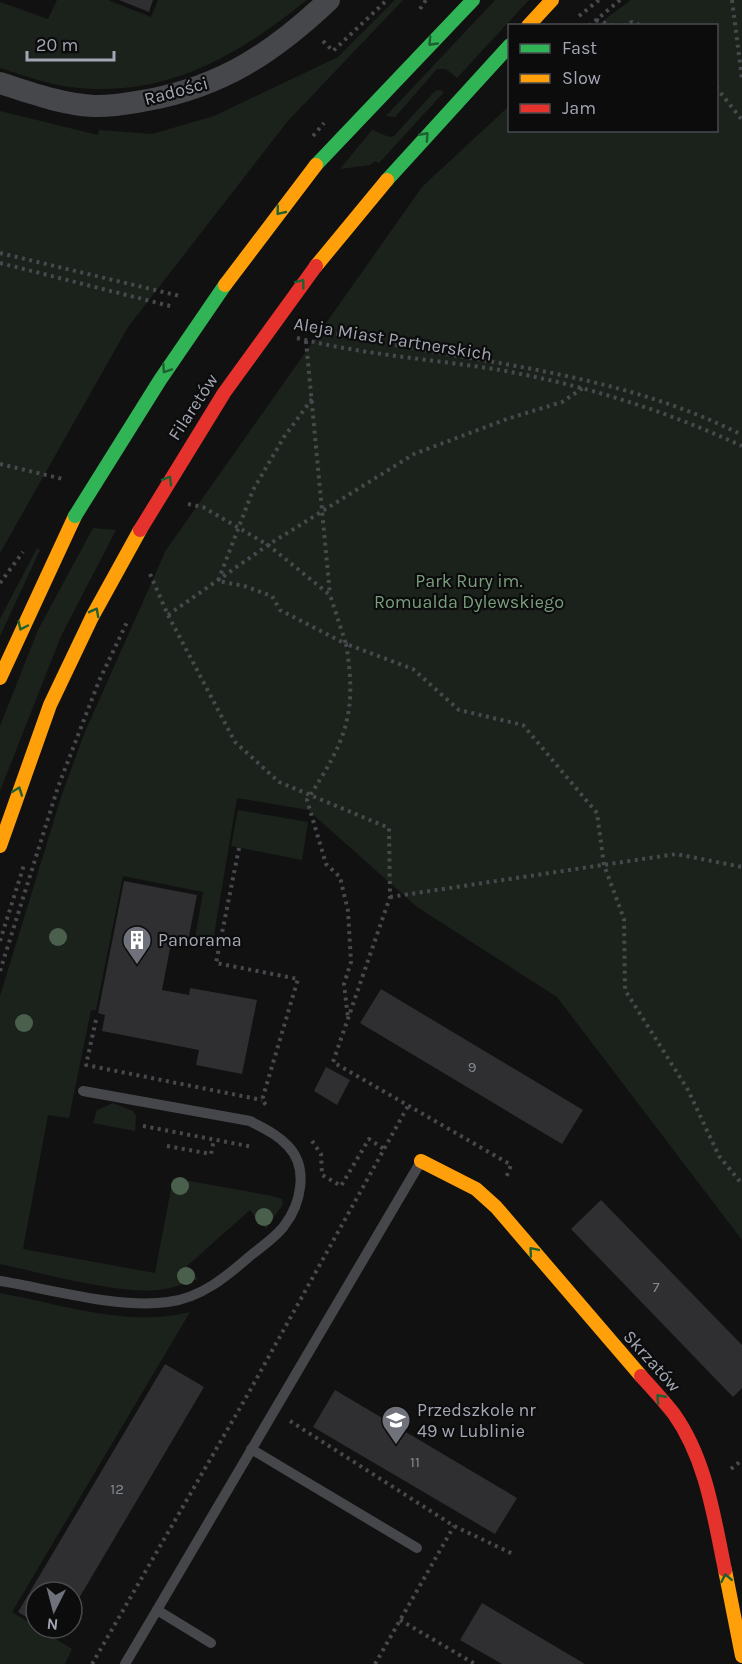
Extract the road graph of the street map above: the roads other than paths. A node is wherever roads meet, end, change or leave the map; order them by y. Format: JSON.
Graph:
{"nodes":[{"id":1,"x":329,"y":0,"type":"edge"},
{"id":2,"x":473,"y":0,"type":"edge"},
{"id":3,"x":552,"y":0,"type":"edge"},
{"id":4,"x":530,"y":24,"type":"edge"},
{"id":5,"x":508,"y":47,"type":"edge"},
{"id":6,"x":0,"y":83,"type":"edge"},
{"id":7,"x":0,"y":678,"type":"edge"},
{"id":8,"x":0,"y":846,"type":"edge"},
{"id":9,"x":82,"y":1091,"type":"dead end"},
{"id":10,"x":421,"y":1161,"type":"joint"},
{"id":11,"x":0,"y":1281,"type":"edge"},
{"id":12,"x":251,"y":1449,"type":"junction"},
{"id":13,"x":417,"y":1548,"type":"dead end"},
{"id":14,"x":157,"y":1610,"type":"junction"},
{"id":15,"x":211,"y":1642,"type":"dead end"},
{"id":16,"x":742,"y":1656,"type":"edge"},
{"id":17,"x":125,"y":1664,"type":"edge"}],
"edges":[{"from":1,"to":6,"type":"street","name":"Radości"},
{"from":2,"to":7,"type":"main road","one_way":true,"bridge":true},
{"from":3,"to":4,"type":"main road"},
{"from":8,"to":5,"type":"main road","name":"Filaretów","one_way":true,"bridge":true},
{"from":9,"to":11,"type":"lane"},
{"from":10,"to":12,"type":"lane"},
{"from":16,"to":10,"type":"main road","name":"Skrzatów","one_way":true},
{"from":12,"to":13,"type":"lane"},
{"from":12,"to":14,"type":"lane"},
{"from":14,"to":15,"type":"lane"},
{"from":14,"to":17,"type":"lane"}]}
